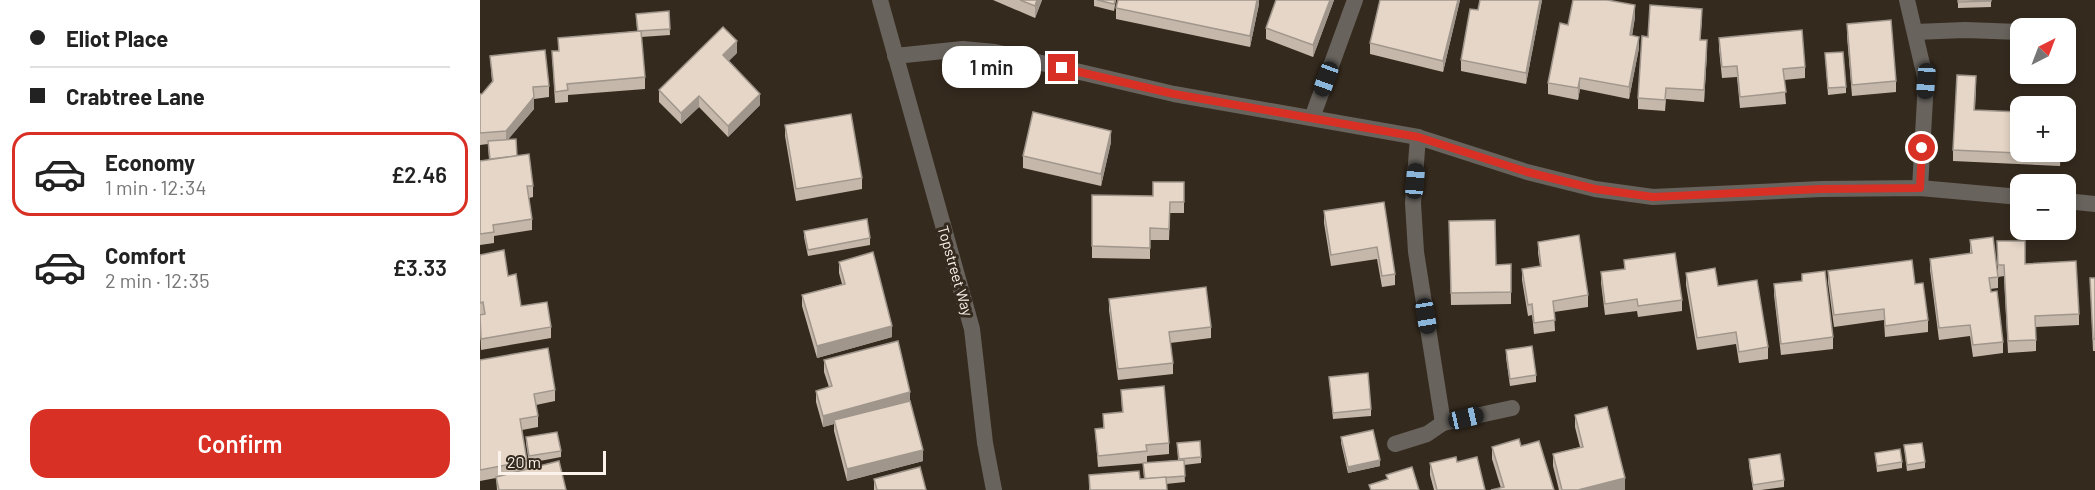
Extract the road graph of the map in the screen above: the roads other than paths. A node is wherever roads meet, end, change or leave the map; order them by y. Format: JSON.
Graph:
{"nodes":[{"id":1,"x":880,"y":0,"type":"edge"},
{"id":2,"x":1355,"y":0,"type":"edge"},
{"id":3,"x":1906,"y":0,"type":"edge"},
{"id":4,"x":1915,"y":32,"type":"junction"},
{"id":5,"x":2010,"y":32,"type":"edge"},
{"id":6,"x":895,"y":56,"type":"junction"},
{"id":7,"x":1312,"y":118,"type":"junction"},
{"id":8,"x":1418,"y":137,"type":"junction"},
{"id":9,"x":1920,"y":188,"type":"junction"},
{"id":10,"x":2010,"y":196,"type":"edge"},
{"id":11,"x":2076,"y":202,"type":"edge"},
{"id":12,"x":2095,"y":204,"type":"edge"},
{"id":13,"x":1512,"y":408,"type":"dead end"},
{"id":14,"x":1443,"y":423,"type":"junction"},
{"id":15,"x":1395,"y":444,"type":"dead end"},
{"id":16,"x":994,"y":490,"type":"edge"}],
"edges":[{"from":1,"to":6,"type":"street","name":"Topstreet Way"},
{"from":2,"to":7,"type":"street"},
{"from":3,"to":4,"type":"street"},
{"from":4,"to":5,"type":"street"},
{"from":4,"to":9,"type":"street"},
{"from":6,"to":7,"type":"street"},
{"from":6,"to":16,"type":"street","name":"Topstreet Way"},
{"from":7,"to":8,"type":"street"},
{"from":8,"to":9,"type":"street"},
{"from":8,"to":14,"type":"street"},
{"from":9,"to":10,"type":"street"},
{"from":11,"to":12,"type":"street"},
{"from":13,"to":14,"type":"street"},
{"from":14,"to":15,"type":"street"}]}
